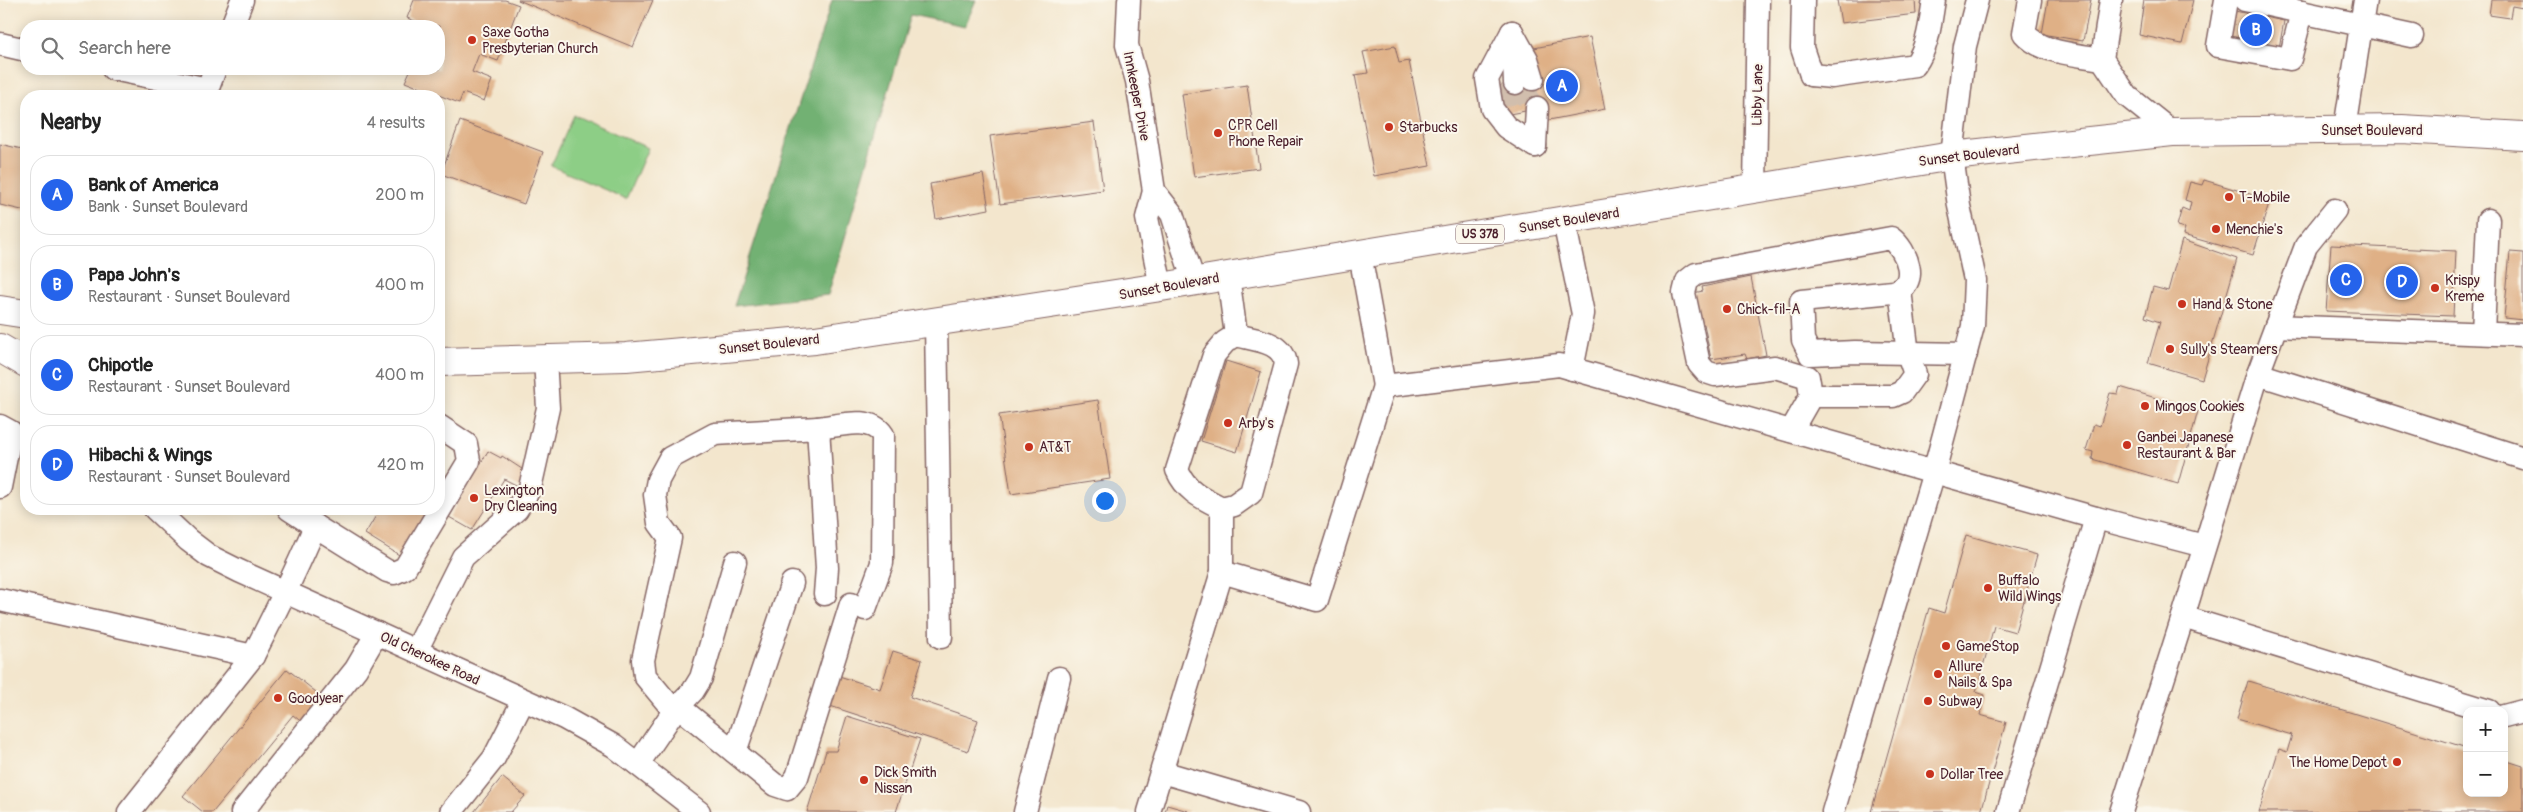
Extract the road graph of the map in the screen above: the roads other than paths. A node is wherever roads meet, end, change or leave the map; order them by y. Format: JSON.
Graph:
{"nodes":[{"id":1,"x":242,"y":0,"type":"edge"},
{"id":2,"x":1130,"y":0,"type":"edge"},
{"id":3,"x":1758,"y":0,"type":"edge"},
{"id":4,"x":1803,"y":0,"type":"edge"},
{"id":5,"x":1814,"y":0,"type":"edge"},
{"id":6,"x":1934,"y":0,"type":"edge"},
{"id":7,"x":1977,"y":0,"type":"edge"},
{"id":8,"x":2030,"y":0,"type":"edge"},
{"id":9,"x":2111,"y":0,"type":"edge"},
{"id":10,"x":2226,"y":0,"type":"edge"},
{"id":11,"x":2245,"y":0,"type":"edge"},
{"id":12,"x":2365,"y":0,"type":"edge"},
{"id":13,"x":2302,"y":12,"type":"junction"},
{"id":14,"x":234,"y":20,"type":"edge"},
{"id":15,"x":2361,"y":25,"type":"junction"},
{"id":16,"x":2412,"y":36,"type":"dead end"},
{"id":17,"x":0,"y":44,"type":"edge"},
{"id":18,"x":20,"y":49,"type":"edge"},
{"id":19,"x":2102,"y":59,"type":"junction"},
{"id":20,"x":149,"y":75,"type":"edge"},
{"id":21,"x":1812,"y":75,"type":"junction"},
{"id":22,"x":1518,"y":82,"type":"tunnel mouth"},
{"id":23,"x":209,"y":85,"type":"edge"},
{"id":24,"x":1525,"y":111,"type":"tunnel mouth"},
{"id":25,"x":2345,"y":130,"type":"junction"},
{"id":26,"x":2172,"y":132,"type":"junction"},
{"id":27,"x":2523,"y":136,"type":"edge"},
{"id":28,"x":1952,"y":156,"type":"junction"},
{"id":29,"x":1756,"y":189,"type":"junction"},
{"id":30,"x":1154,"y":191,"type":"junction"},
{"id":31,"x":2335,"y":210,"type":"dead end"},
{"id":32,"x":1564,"y":220,"type":"junction"},
{"id":33,"x":2488,"y":220,"type":"dead end"},
{"id":34,"x":1360,"y":254,"type":"junction"},
{"id":35,"x":1228,"y":276,"type":"junction"},
{"id":36,"x":1905,"y":281,"type":"junction"},
{"id":37,"x":1194,"y":282,"type":"junction"},
{"id":38,"x":1161,"y":288,"type":"junction"},
{"id":39,"x":0,"y":310,"type":"edge"},
{"id":40,"x":20,"y":313,"type":"edge"},
{"id":41,"x":936,"y":322,"type":"junction"},
{"id":42,"x":2276,"y":326,"type":"junction"},
{"id":43,"x":2482,"y":333,"type":"junction"},
{"id":44,"x":1236,"y":335,"type":"junction"},
{"id":45,"x":2523,"y":335,"type":"edge"},
{"id":46,"x":0,"y":336,"type":"edge"},
{"id":47,"x":20,"y":340,"type":"edge"},
{"id":48,"x":0,"y":348,"type":"edge"},
{"id":49,"x":1810,"y":354,"type":"junction"},
{"id":50,"x":1908,"y":354,"type":"junction"},
{"id":51,"x":1966,"y":354,"type":"junction"},
{"id":52,"x":20,"y":360,"type":"edge"},
{"id":53,"x":545,"y":360,"type":"junction"},
{"id":54,"x":445,"y":362,"type":"edge"},
{"id":55,"x":1572,"y":369,"type":"junction"},
{"id":56,"x":2258,"y":374,"type":"junction"},
{"id":57,"x":1384,"y":386,"type":"junction"},
{"id":58,"x":1809,"y":387,"type":"junction"},
{"id":59,"x":0,"y":426,"type":"edge"},
{"id":60,"x":818,"y":428,"type":"junction"},
{"id":61,"x":445,"y":430,"type":"edge"},
{"id":62,"x":1791,"y":431,"type":"junction"},
{"id":63,"x":2523,"y":458,"type":"edge"},
{"id":64,"x":1934,"y":472,"type":"junction"},
{"id":65,"x":0,"y":487,"type":"edge"},
{"id":66,"x":445,"y":501,"type":"edge"},
{"id":67,"x":1222,"y":508,"type":"junction"},
{"id":68,"x":162,"y":515,"type":"edge"},
{"id":69,"x":298,"y":515,"type":"edge"},
{"id":70,"x":437,"y":515,"type":"edge"},
{"id":71,"x":2096,"y":518,"type":"junction"},
{"id":72,"x":315,"y":526,"type":"junction"},
{"id":73,"x":2204,"y":546,"type":"junction"},
{"id":74,"x":735,"y":562,"type":"dead end"},
{"id":75,"x":1222,"y":572,"type":"junction"},
{"id":76,"x":792,"y":582,"type":"dead end"},
{"id":77,"x":284,"y":592,"type":"junction"},
{"id":78,"x":825,"y":594,"type":"dead end"},
{"id":79,"x":0,"y":600,"type":"edge"},
{"id":80,"x":2183,"y":617,"type":"junction"},
{"id":81,"x":377,"y":633,"type":"junction"},
{"id":82,"x":941,"y":637,"type":"dead end"},
{"id":83,"x":416,"y":652,"type":"junction"},
{"id":84,"x":252,"y":656,"type":"junction"},
{"id":85,"x":1059,"y":678,"type":"dead end"},
{"id":86,"x":523,"y":701,"type":"junction"},
{"id":87,"x":2476,"y":707,"type":"edge"},
{"id":88,"x":674,"y":711,"type":"junction"},
{"id":89,"x":2523,"y":711,"type":"edge"},
{"id":90,"x":2508,"y":715,"type":"edge"},
{"id":91,"x":735,"y":752,"type":"junction"},
{"id":92,"x":638,"y":764,"type":"junction"},
{"id":93,"x":1162,"y":772,"type":"junction"},
{"id":94,"x":129,"y":812,"type":"edge"},
{"id":95,"x":242,"y":812,"type":"edge"},
{"id":96,"x":451,"y":812,"type":"edge"},
{"id":97,"x":699,"y":812,"type":"edge"},
{"id":98,"x":1025,"y":812,"type":"edge"},
{"id":99,"x":1149,"y":812,"type":"edge"},
{"id":100,"x":1299,"y":812,"type":"edge"},
{"id":101,"x":1833,"y":812,"type":"edge"},
{"id":102,"x":2008,"y":812,"type":"edge"},
{"id":103,"x":2122,"y":812,"type":"edge"}],
"edges":[{"from":1,"to":14,"type":"street"},
{"from":2,"to":30,"type":"street","name":"Innkeeper Drive"},
{"from":3,"to":29,"type":"street","name":"Libby Lane"},
{"from":4,"to":21,"type":"street"},
{"from":5,"to":21,"type":"street"},
{"from":6,"to":21,"type":"street"},
{"from":7,"to":28,"type":"street"},
{"from":8,"to":19,"type":"street"},
{"from":9,"to":19,"type":"street"},
{"from":10,"to":13,"type":"street"},
{"from":11,"to":13,"type":"street"},
{"from":12,"to":15,"type":"street"},
{"from":13,"to":15,"type":"street"},
{"from":15,"to":16,"type":"street"},
{"from":15,"to":25,"type":"street"},
{"from":17,"to":18,"type":"street"},
{"from":19,"to":26,"type":"street"},
{"from":20,"to":23,"type":"street"},
{"from":22,"to":24,"type":"street"},
{"from":25,"to":26,"type":"main road","name":"Sunset Boulevard","number":"US 378"},
{"from":25,"to":27,"type":"main road","name":"Sunset Boulevard","number":"US 378"},
{"from":26,"to":28,"type":"main road","name":"Sunset Boulevard","number":"US 378"},
{"from":28,"to":29,"type":"main road","name":"Sunset Boulevard","number":"US 378"},
{"from":28,"to":51,"type":"street"},
{"from":29,"to":32,"type":"main road","name":"Sunset Boulevard","number":"US 378"},
{"from":30,"to":37,"type":"street","name":"Innkeeper Drive"},
{"from":30,"to":38,"type":"street","name":"Innkeeper Drive"},
{"from":31,"to":42,"type":"street"},
{"from":32,"to":34,"type":"main road","name":"Sunset Boulevard","number":"US 378"},
{"from":32,"to":55,"type":"street"},
{"from":33,"to":43,"type":"street"},
{"from":34,"to":35,"type":"main road","name":"Sunset Boulevard","number":"US 378"},
{"from":34,"to":57,"type":"street"},
{"from":35,"to":37,"type":"main road","name":"Sunset Boulevard","number":"US 378"},
{"from":35,"to":44,"type":"street"},
{"from":36,"to":49,"type":"street"},
{"from":36,"to":50,"type":"street"},
{"from":36,"to":58,"type":"street"},
{"from":37,"to":38,"type":"main road","name":"Sunset Boulevard","number":"US 378"},
{"from":38,"to":41,"type":"main road","name":"Sunset Boulevard","number":"US 378"},
{"from":39,"to":40,"type":"main road"},
{"from":41,"to":53,"type":"main road","name":"Sunset Boulevard","number":"US 378"},
{"from":41,"to":82,"type":"street"},
{"from":42,"to":43,"type":"street"},
{"from":42,"to":56,"type":"street"},
{"from":43,"to":45,"type":"street"},
{"from":44,"to":67,"type":"street"},
{"from":44,"to":67,"type":"street"},
{"from":46,"to":47,"type":"main road"},
{"from":48,"to":52,"type":"main road"},
{"from":49,"to":50,"type":"street"},
{"from":49,"to":58,"type":"street"},
{"from":50,"to":51,"type":"street"},
{"from":50,"to":58,"type":"street"},
{"from":51,"to":64,"type":"street"},
{"from":53,"to":54,"type":"main road","name":"Sunset Boulevard","number":"US 378"},
{"from":53,"to":83,"type":"street"},
{"from":55,"to":57,"type":"street"},
{"from":55,"to":62,"type":"street"},
{"from":56,"to":63,"type":"street"},
{"from":56,"to":73,"type":"street"},
{"from":57,"to":75,"type":"street"},
{"from":58,"to":62,"type":"street"},
{"from":59,"to":65,"type":"street"},
{"from":60,"to":78,"type":"street"},
{"from":60,"to":88,"type":"street"},
{"from":60,"to":91,"type":"street"},
{"from":61,"to":66,"type":"street"},
{"from":62,"to":64,"type":"street"},
{"from":64,"to":71,"type":"street"},
{"from":64,"to":101,"type":"street"},
{"from":67,"to":75,"type":"street"},
{"from":68,"to":77,"type":"street","name":"Old Cherokee Road"},
{"from":69,"to":72,"type":"street"},
{"from":70,"to":72,"type":"street"},
{"from":71,"to":73,"type":"street"},
{"from":71,"to":102,"type":"street"},
{"from":72,"to":77,"type":"street"},
{"from":73,"to":80,"type":"street"},
{"from":74,"to":88,"type":"street"},
{"from":75,"to":93,"type":"street"},
{"from":76,"to":91,"type":"street"},
{"from":77,"to":81,"type":"street","name":"Old Cherokee Road"},
{"from":77,"to":84,"type":"street"},
{"from":79,"to":84,"type":"street"},
{"from":80,"to":87,"type":"street"},
{"from":80,"to":103,"type":"street"},
{"from":81,"to":83,"type":"street","name":"Old Cherokee Road"},
{"from":81,"to":95,"type":"street"},
{"from":83,"to":86,"type":"street","name":"Old Cherokee Road"},
{"from":84,"to":94,"type":"street"},
{"from":85,"to":98,"type":"street"},
{"from":86,"to":92,"type":"street","name":"Old Cherokee Road"},
{"from":86,"to":96,"type":"street"},
{"from":88,"to":91,"type":"street"},
{"from":88,"to":92,"type":"street"},
{"from":89,"to":90,"type":"street"},
{"from":92,"to":97,"type":"street","name":"Old Cherokee Road"},
{"from":93,"to":99,"type":"street"},
{"from":93,"to":100,"type":"street"}]}
